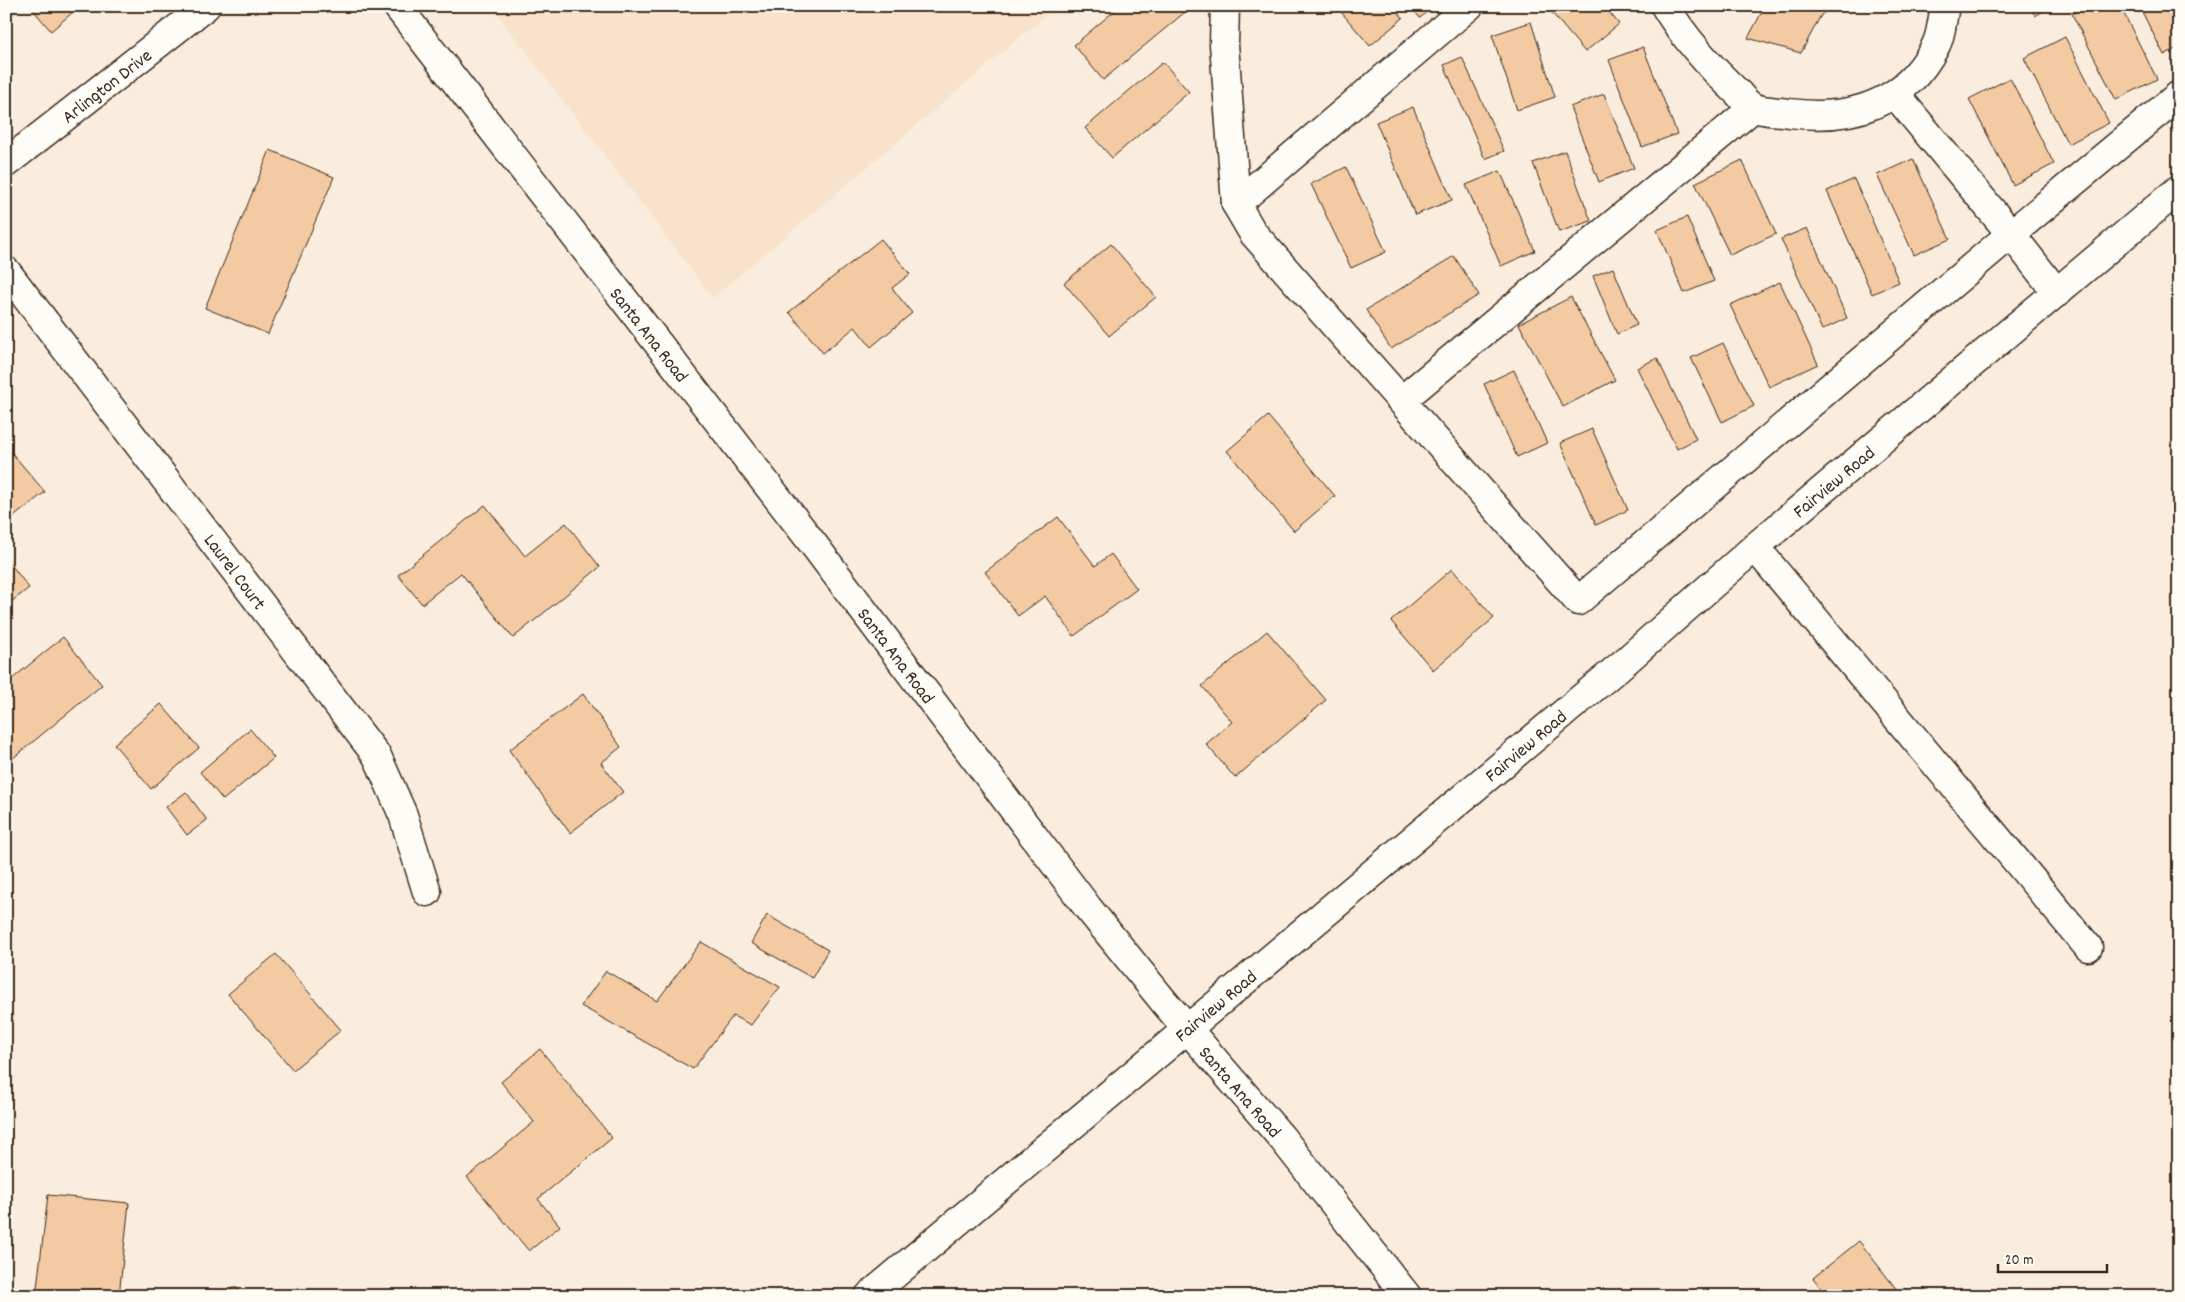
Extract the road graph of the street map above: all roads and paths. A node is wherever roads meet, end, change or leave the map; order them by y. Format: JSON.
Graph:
{"nodes":[{"id":1,"x":206,"y":6,"type":"edge"},
{"id":2,"x":397,"y":6,"type":"edge"},
{"id":3,"x":1225,"y":6,"type":"edge"},
{"id":4,"x":1469,"y":6,"type":"edge"},
{"id":5,"x":1665,"y":6,"type":"edge"},
{"id":6,"x":1944,"y":6,"type":"edge"},
{"id":7,"x":1895,"y":94,"type":"junction"},
{"id":8,"x":2179,"y":95,"type":"edge"},
{"id":9,"x":1753,"y":108,"type":"junction"},
{"id":10,"x":6,"y":163,"type":"edge"},
{"id":11,"x":2179,"y":189,"type":"edge"},
{"id":12,"x":1236,"y":204,"type":"junction"},
{"id":13,"x":2011,"y":234,"type":"junction"},
{"id":14,"x":6,"y":271,"type":"edge"},
{"id":15,"x":2057,"y":293,"type":"junction"},
{"id":16,"x":1402,"y":400,"type":"junction"},
{"id":17,"x":1755,"y":546,"type":"junction"},
{"id":18,"x":427,"y":892,"type":"dead end"},
{"id":19,"x":2088,"y":947,"type":"dead end"},
{"id":20,"x":1187,"y":1028,"type":"junction"},
{"id":21,"x":869,"y":1296,"type":"edge"},
{"id":22,"x":1407,"y":1296,"type":"edge"}],
"edges":[{"from":1,"to":10,"type":"street","name":"Arlington Drive"},
{"from":2,"to":20,"type":"street","name":"Santa Ana Road"},
{"from":3,"to":12,"type":"street"},
{"from":4,"to":12,"type":"street"},
{"from":5,"to":9,"type":"street"},
{"from":6,"to":7,"type":"street"},
{"from":7,"to":9,"type":"street"},
{"from":7,"to":13,"type":"street"},
{"from":8,"to":13,"type":"street"},
{"from":9,"to":16,"type":"street"},
{"from":11,"to":15,"type":"street","name":"Fairview Road"},
{"from":12,"to":16,"type":"street"},
{"from":13,"to":15,"type":"street"},
{"from":13,"to":16,"type":"street"},
{"from":14,"to":18,"type":"street","name":"Laurel Court"},
{"from":15,"to":17,"type":"street","name":"Fairview Road"},
{"from":17,"to":19,"type":"street"},
{"from":17,"to":20,"type":"street","name":"Fairview Road"},
{"from":20,"to":21,"type":"street","name":"Fairview Road"},
{"from":20,"to":22,"type":"street","name":"Santa Ana Road"}]}
